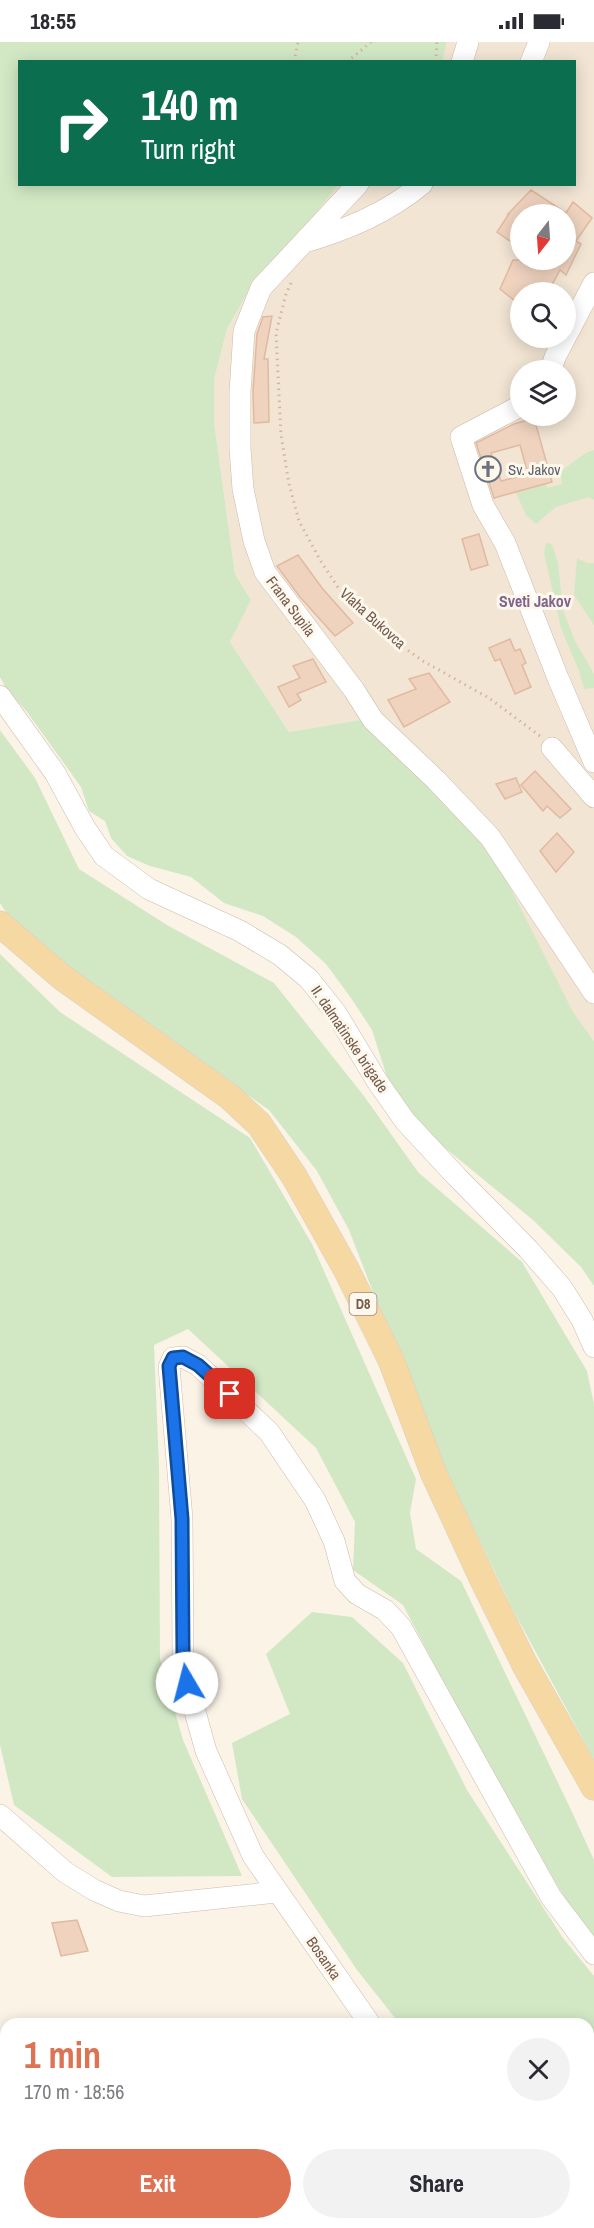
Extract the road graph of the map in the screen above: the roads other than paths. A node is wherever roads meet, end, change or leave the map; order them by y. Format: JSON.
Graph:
{"nodes":[{"id":1,"x":468,"y":42,"type":"edge"},
{"id":2,"x":539,"y":42,"type":"edge"},
{"id":3,"x":463,"y":60,"type":"edge"},
{"id":4,"x":532,"y":60,"type":"edge"},
{"id":5,"x":356,"y":186,"type":"edge"},
{"id":6,"x":419,"y":186,"type":"edge"},
{"id":7,"x":298,"y":248,"type":"junction"},
{"id":8,"x":594,"y":283,"type":"edge"},
{"id":9,"x":554,"y":360,"type":"edge"},
{"id":10,"x":510,"y":411,"type":"edge"},
{"id":11,"x":0,"y":696,"type":"edge"},
{"id":12,"x":552,"y":748,"type":"road end"},
{"id":13,"x":594,"y":762,"type":"edge"},
{"id":14,"x":594,"y":797,"type":"edge"},
{"id":15,"x":0,"y":924,"type":"edge"},
{"id":16,"x":594,"y":993,"type":"edge"},
{"id":17,"x":594,"y":1347,"type":"edge"},
{"id":18,"x":594,"y":1787,"type":"edge"},
{"id":19,"x":0,"y":1815,"type":"edge"},
{"id":20,"x":277,"y":1892,"type":"junction"},
{"id":21,"x":594,"y":1954,"type":"edge"},
{"id":22,"x":366,"y":2018,"type":"edge"}],
"edges":[{"from":1,"to":3,"type":"street"},
{"from":2,"to":4,"type":"street"},
{"from":5,"to":7,"type":"street"},
{"from":6,"to":7,"type":"street","name":"Frana Supila"},
{"from":7,"to":16,"type":"street","name":"Frana Supila"},
{"from":8,"to":9,"type":"street"},
{"from":10,"to":13,"type":"street"},
{"from":11,"to":17,"type":"street","name":"II. dalmatinske brigade"},
{"from":12,"to":14,"type":"street"},
{"from":15,"to":18,"type":"main road","number":"D8"},
{"from":19,"to":20,"type":"street"},
{"from":20,"to":21,"type":"street","name":"Bosanka"},
{"from":20,"to":22,"type":"street","name":"Bosanka"}]}
